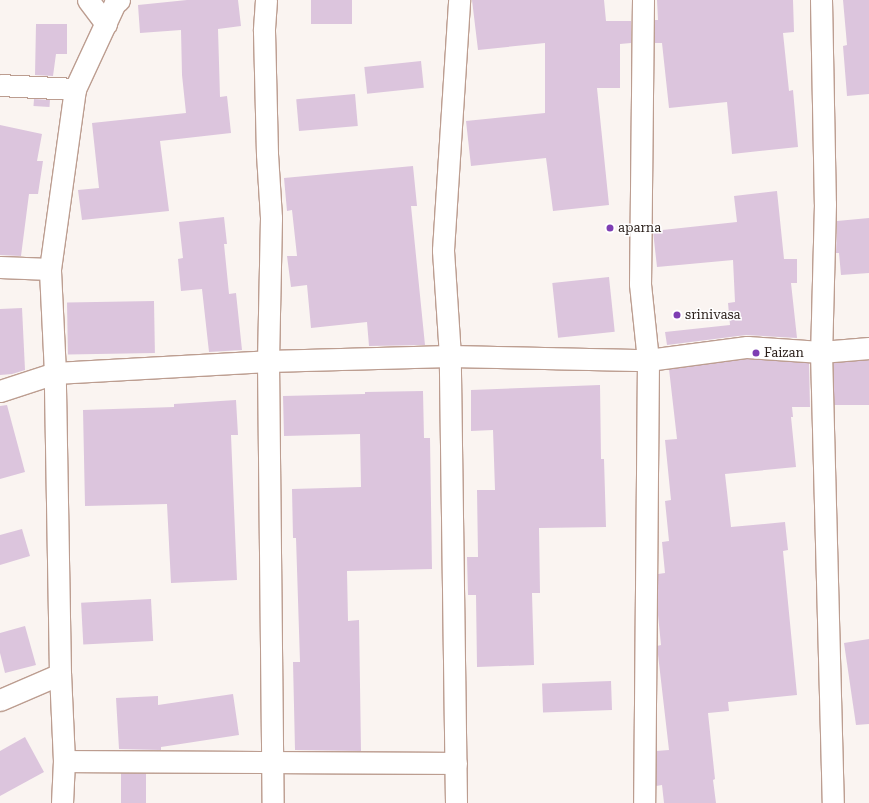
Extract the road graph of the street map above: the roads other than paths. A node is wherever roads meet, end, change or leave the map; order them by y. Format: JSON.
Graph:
{"nodes":[{"id":1,"x":88,"y":0,"type":"edge"},
{"id":2,"x":119,"y":0,"type":"edge"},
{"id":3,"x":266,"y":0,"type":"edge"},
{"id":4,"x":459,"y":0,"type":"edge"},
{"id":5,"x":643,"y":0,"type":"edge"},
{"id":6,"x":821,"y":0,"type":"edge"},
{"id":7,"x":106,"y":24,"type":"junction"},
{"id":8,"x":0,"y":85,"type":"edge"},
{"id":9,"x":74,"y":89,"type":"junction"},
{"id":10,"x":0,"y":267,"type":"edge"},
{"id":11,"x":50,"y":268,"type":"junction"},
{"id":12,"x":869,"y":348,"type":"edge"},
{"id":13,"x":821,"y":352,"type":"junction"},
{"id":14,"x":450,"y":356,"type":"junction"},
{"id":15,"x":648,"y":360,"type":"junction"},
{"id":16,"x":268,"y":361,"type":"junction"},
{"id":17,"x":55,"y":373,"type":"junction"},
{"id":18,"x":0,"y":391,"type":"edge"},
{"id":19,"x":60,"y":674,"type":"junction"},
{"id":20,"x":0,"y":700,"type":"edge"},
{"id":21,"x":64,"y":761,"type":"junction"},
{"id":22,"x":456,"y":763,"type":"junction"},
{"id":23,"x":273,"y":764,"type":"junction"},
{"id":24,"x":62,"y":803,"type":"edge"},
{"id":25,"x":273,"y":803,"type":"edge"},
{"id":26,"x":456,"y":803,"type":"edge"},
{"id":27,"x":644,"y":803,"type":"edge"},
{"id":28,"x":833,"y":803,"type":"edge"}],
"edges":[{"from":1,"to":7,"type":"street"},
{"from":2,"to":7,"type":"street"},
{"from":3,"to":16,"type":"street"},
{"from":4,"to":14,"type":"street"},
{"from":5,"to":15,"type":"street"},
{"from":6,"to":13,"type":"street"},
{"from":7,"to":9,"type":"street"},
{"from":8,"to":9,"type":"street"},
{"from":9,"to":11,"type":"street"},
{"from":10,"to":11,"type":"street"},
{"from":11,"to":17,"type":"street"},
{"from":12,"to":13,"type":"street"},
{"from":13,"to":15,"type":"street"},
{"from":13,"to":28,"type":"street"},
{"from":14,"to":15,"type":"street"},
{"from":14,"to":16,"type":"street"},
{"from":14,"to":22,"type":"street"},
{"from":15,"to":27,"type":"street"},
{"from":16,"to":17,"type":"street"},
{"from":16,"to":23,"type":"street"},
{"from":17,"to":18,"type":"street"},
{"from":17,"to":19,"type":"street"},
{"from":19,"to":20,"type":"street"},
{"from":19,"to":21,"type":"street"},
{"from":21,"to":23,"type":"street"},
{"from":21,"to":24,"type":"street"},
{"from":22,"to":23,"type":"street"},
{"from":22,"to":26,"type":"street"},
{"from":23,"to":25,"type":"street"}]}
